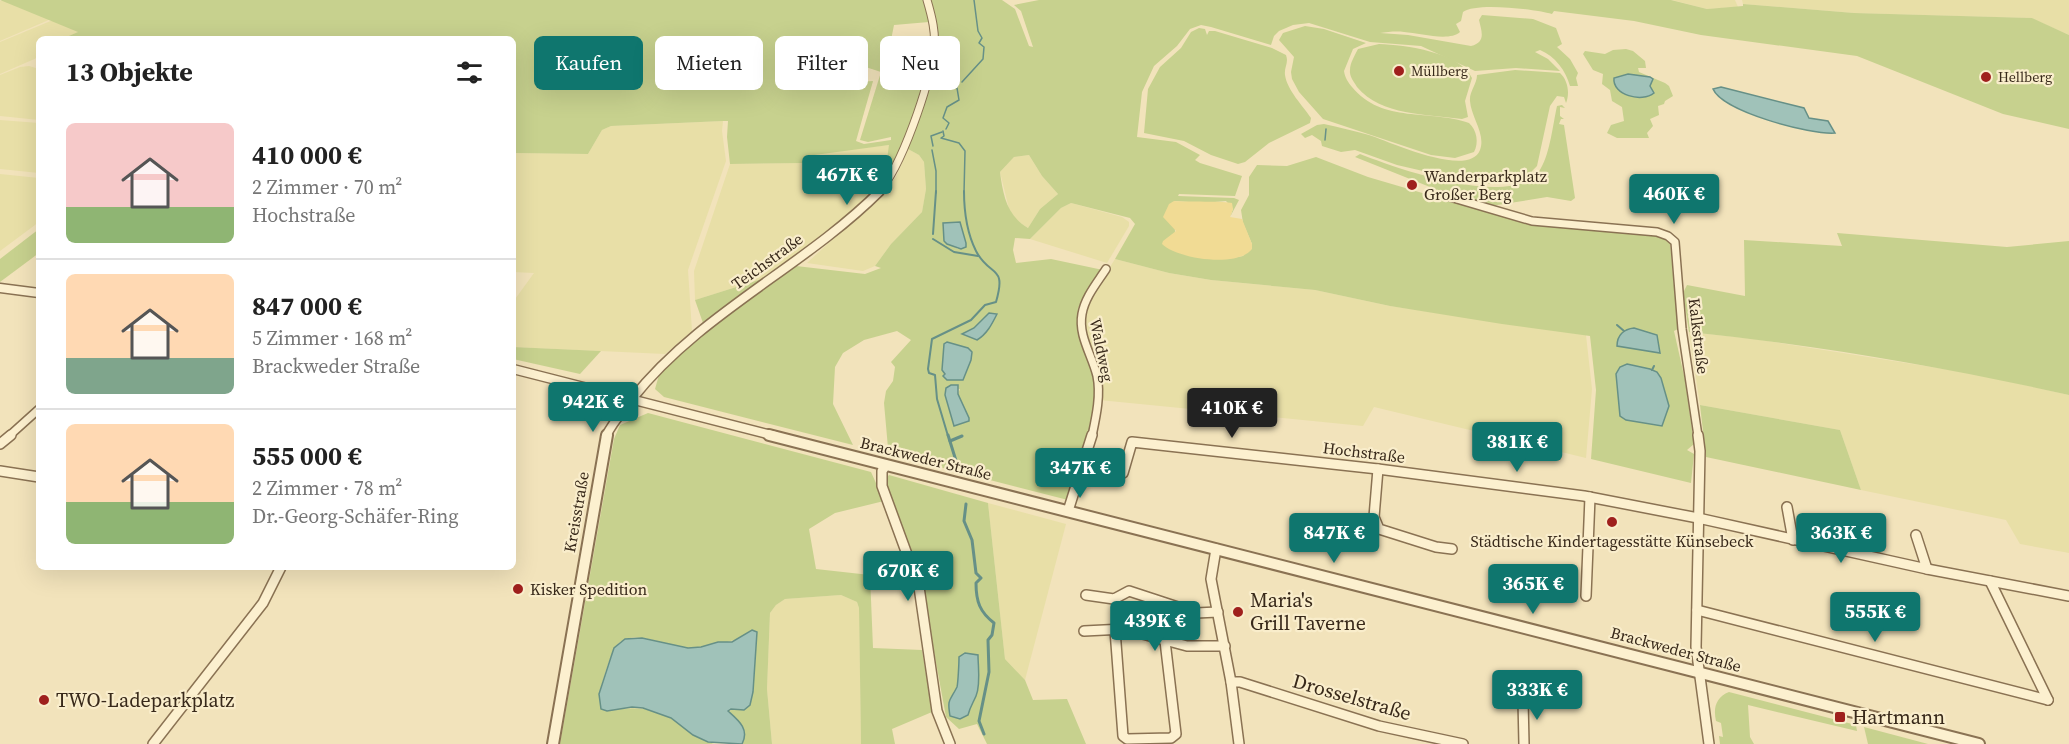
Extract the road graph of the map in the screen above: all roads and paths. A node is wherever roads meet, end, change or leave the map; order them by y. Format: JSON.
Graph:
{"nodes":[{"id":1,"x":927,"y":0,"type":"edge"},
{"id":2,"x":1443,"y":195,"type":"dead end"},
{"id":3,"x":1106,"y":268,"type":"dead end"},
{"id":4,"x":0,"y":288,"type":"edge"},
{"id":5,"x":36,"y":293,"type":"edge"},
{"id":6,"x":516,"y":370,"type":"edge"},
{"id":7,"x":632,"y":399,"type":"junction"},
{"id":8,"x":36,"y":412,"type":"edge"},
{"id":9,"x":0,"y":444,"type":"edge"},
{"id":10,"x":886,"y":465,"type":"junction"},
{"id":11,"x":1378,"y":469,"type":"junction"},
{"id":12,"x":0,"y":471,"type":"edge"},
{"id":13,"x":1123,"y":473,"type":"dead end"},
{"id":14,"x":36,"y":477,"type":"edge"},
{"id":15,"x":1590,"y":497,"type":"junction"},
{"id":16,"x":1786,"y":507,"type":"dead end"},
{"id":17,"x":1068,"y":511,"type":"junction"},
{"id":18,"x":1698,"y":518,"type":"junction"},
{"id":19,"x":1916,"y":535,"type":"dead end"},
{"id":20,"x":1793,"y":540,"type":"junction"},
{"id":21,"x":1216,"y":549,"type":"junction"},
{"id":22,"x":1452,"y":549,"type":"dead end"},
{"id":23,"x":1927,"y":569,"type":"junction"},
{"id":24,"x":280,"y":570,"type":"edge"},
{"id":25,"x":1990,"y":581,"type":"junction"},
{"id":26,"x":1086,"y":595,"type":"dead end"},
{"id":27,"x":1586,"y":596,"type":"dead end"},
{"id":28,"x":2069,"y":596,"type":"edge"},
{"id":29,"x":1697,"y":610,"type":"junction"},
{"id":30,"x":1218,"y":612,"type":"junction"},
{"id":31,"x":1115,"y":630,"type":"junction"},
{"id":32,"x":1084,"y":631,"type":"dead end"},
{"id":33,"x":1165,"y":641,"type":"junction"},
{"id":34,"x":1225,"y":646,"type":"junction"},
{"id":35,"x":1699,"y":672,"type":"junction"},
{"id":36,"x":1231,"y":682,"type":"junction"},
{"id":37,"x":1522,"y":700,"type":"dead end"},
{"id":38,"x":153,"y":744,"type":"edge"},
{"id":39,"x":553,"y":744,"type":"edge"},
{"id":40,"x":950,"y":744,"type":"edge"},
{"id":41,"x":1239,"y":744,"type":"edge"},
{"id":42,"x":1463,"y":744,"type":"edge"},
{"id":43,"x":1524,"y":744,"type":"edge"},
{"id":44,"x":1709,"y":744,"type":"edge"},
{"id":45,"x":1979,"y":744,"type":"edge"}],
"edges":[{"from":1,"to":7,"type":"street","name":"Teichstraße"},
{"from":2,"to":18,"type":"street","name":"Kalkstraße"},
{"from":3,"to":17,"type":"street","name":"Waldweg"},
{"from":4,"to":5,"type":"street"},
{"from":6,"to":7,"type":"street","name":"Brackweder Straße"},
{"from":7,"to":10,"type":"street","name":"Brackweder Straße"},
{"from":7,"to":39,"type":"street","name":"Kreisstraße"},
{"from":8,"to":9,"type":"street"},
{"from":10,"to":17,"type":"street","name":"Brackweder Straße"},
{"from":10,"to":40,"type":"street"},
{"from":11,"to":13,"type":"street","name":"Hochstraße"},
{"from":11,"to":15,"type":"street","name":"Hochstraße"},
{"from":11,"to":22,"type":"street"},
{"from":12,"to":14,"type":"street"},
{"from":15,"to":18,"type":"street","name":"Hochstraße"},
{"from":15,"to":27,"type":"street"},
{"from":16,"to":20,"type":"street"},
{"from":17,"to":21,"type":"street","name":"Brackweder Straße"},
{"from":18,"to":20,"type":"street","name":"Hochstraße"},
{"from":18,"to":29,"type":"street","name":"Kalkstraße"},
{"from":19,"to":23,"type":"street"},
{"from":20,"to":23,"type":"street","name":"Hochstraße"},
{"from":21,"to":30,"type":"street"},
{"from":21,"to":35,"type":"street","name":"Brackweder Straße"},
{"from":23,"to":25,"type":"street","name":"Hochstraße"},
{"from":24,"to":38,"type":"street"},
{"from":25,"to":28,"type":"street","name":"Hochstraße"},
{"from":25,"to":29,"type":"street"},
{"from":26,"to":30,"type":"street"},
{"from":29,"to":35,"type":"street","name":"Kalkstraße"},
{"from":30,"to":34,"type":"street"},
{"from":31,"to":32,"type":"street"},
{"from":31,"to":33,"type":"street"},
{"from":31,"to":33,"type":"street"},
{"from":33,"to":34,"type":"street"},
{"from":34,"to":36,"type":"street"},
{"from":35,"to":44,"type":"street","name":"Kalkstraße"},
{"from":35,"to":45,"type":"street","name":"Brackweder Straße"},
{"from":36,"to":41,"type":"street"},
{"from":36,"to":42,"type":"street","name":"Drosselstraße"},
{"from":37,"to":43,"type":"street"}]}
